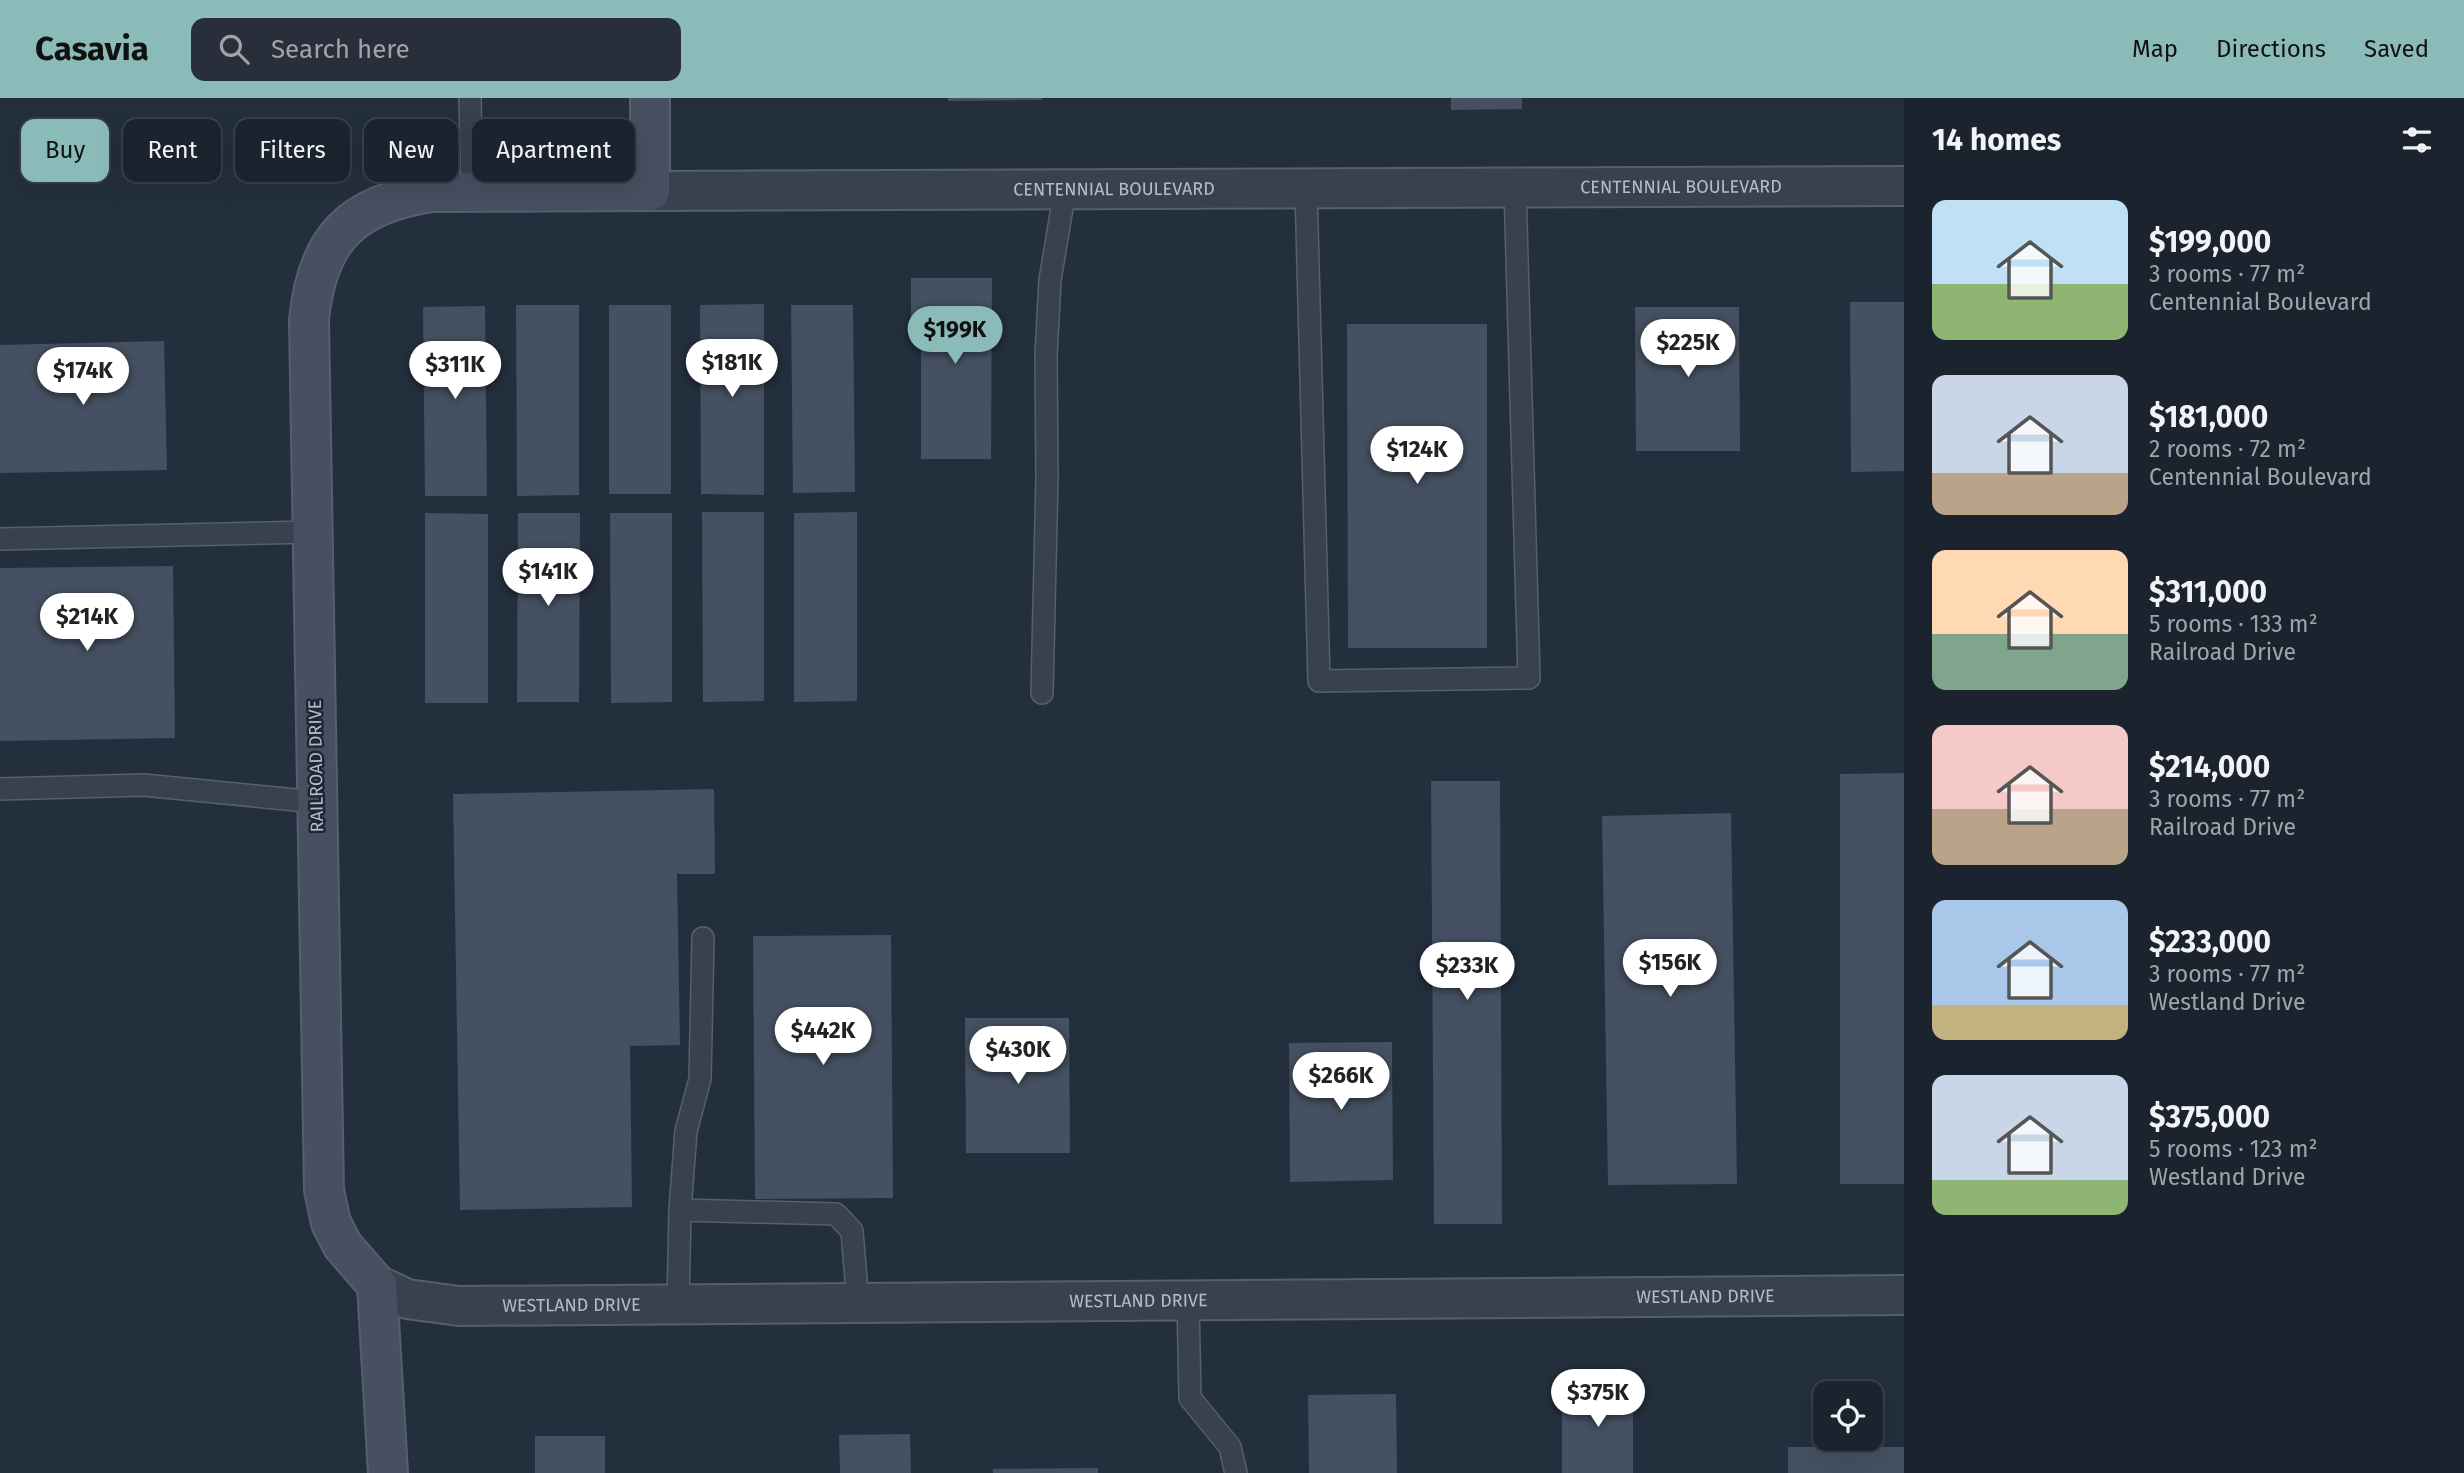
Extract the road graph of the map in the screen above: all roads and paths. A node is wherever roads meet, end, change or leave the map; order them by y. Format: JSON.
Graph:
{"nodes":[{"id":1,"x":470,"y":98,"type":"edge"},
{"id":2,"x":650,"y":98,"type":"edge"},
{"id":3,"x":1904,"y":186,"type":"edge"},
{"id":4,"x":1515,"y":188,"type":"junction"},
{"id":5,"x":1306,"y":189,"type":"junction"},
{"id":6,"x":1065,"y":190,"type":"junction"},
{"id":7,"x":650,"y":191,"type":"junction"},
{"id":8,"x":472,"y":192,"type":"junction"},
{"id":9,"x":335,"y":236,"type":"joint"},
{"id":10,"x":312,"y":532,"type":"junction"},
{"id":11,"x":0,"y":538,"type":"edge"},
{"id":12,"x":1042,"y":694,"type":"dead end"},
{"id":13,"x":0,"y":789,"type":"edge"},
{"id":14,"x":316,"y":802,"type":"junction"},
{"id":15,"x":703,"y":938,"type":"dead end"},
{"id":16,"x":680,"y":1210,"type":"junction"},
{"id":17,"x":377,"y":1285,"type":"junction"},
{"id":18,"x":1904,"y":1295,"type":"edge"},
{"id":19,"x":1188,"y":1299,"type":"junction"},
{"id":20,"x":858,"y":1304,"type":"junction"},
{"id":21,"x":678,"y":1305,"type":"junction"},
{"id":22,"x":388,"y":1473,"type":"edge"},
{"id":23,"x":1236,"y":1473,"type":"edge"}],
"edges":[{"from":1,"to":8,"type":"lane"},
{"from":2,"to":7,"type":"street"},
{"from":3,"to":4,"type":"street","name":"CENTENNIAL BOULEVARD"},
{"from":4,"to":5,"type":"street","name":"CENTENNIAL BOULEVARD"},
{"from":4,"to":5,"type":"lane"},
{"from":5,"to":6,"type":"street","name":"CENTENNIAL BOULEVARD"},
{"from":6,"to":7,"type":"street","name":"CENTENNIAL BOULEVARD"},
{"from":6,"to":12,"type":"lane"},
{"from":7,"to":8,"type":"street","name":"CENTENNIAL BOULEVARD"},
{"from":8,"to":9,"type":"street","name":"CENTENNIAL BOULEVARD"},
{"from":9,"to":10,"type":"street","name":"RAILROAD DRIVE"},
{"from":10,"to":11,"type":"lane"},
{"from":10,"to":14,"type":"street","name":"RAILROAD DRIVE"},
{"from":13,"to":14,"type":"lane"},
{"from":14,"to":17,"type":"street","name":"RAILROAD DRIVE"},
{"from":15,"to":16,"type":"lane"},
{"from":16,"to":20,"type":"lane"},
{"from":16,"to":21,"type":"lane"},
{"from":17,"to":21,"type":"street","name":"WESTLAND DRIVE"},
{"from":17,"to":22,"type":"street"},
{"from":18,"to":19,"type":"street","name":"WESTLAND DRIVE"},
{"from":19,"to":20,"type":"street","name":"WESTLAND DRIVE"},
{"from":19,"to":23,"type":"lane"},
{"from":20,"to":21,"type":"street","name":"WESTLAND DRIVE"}]}
